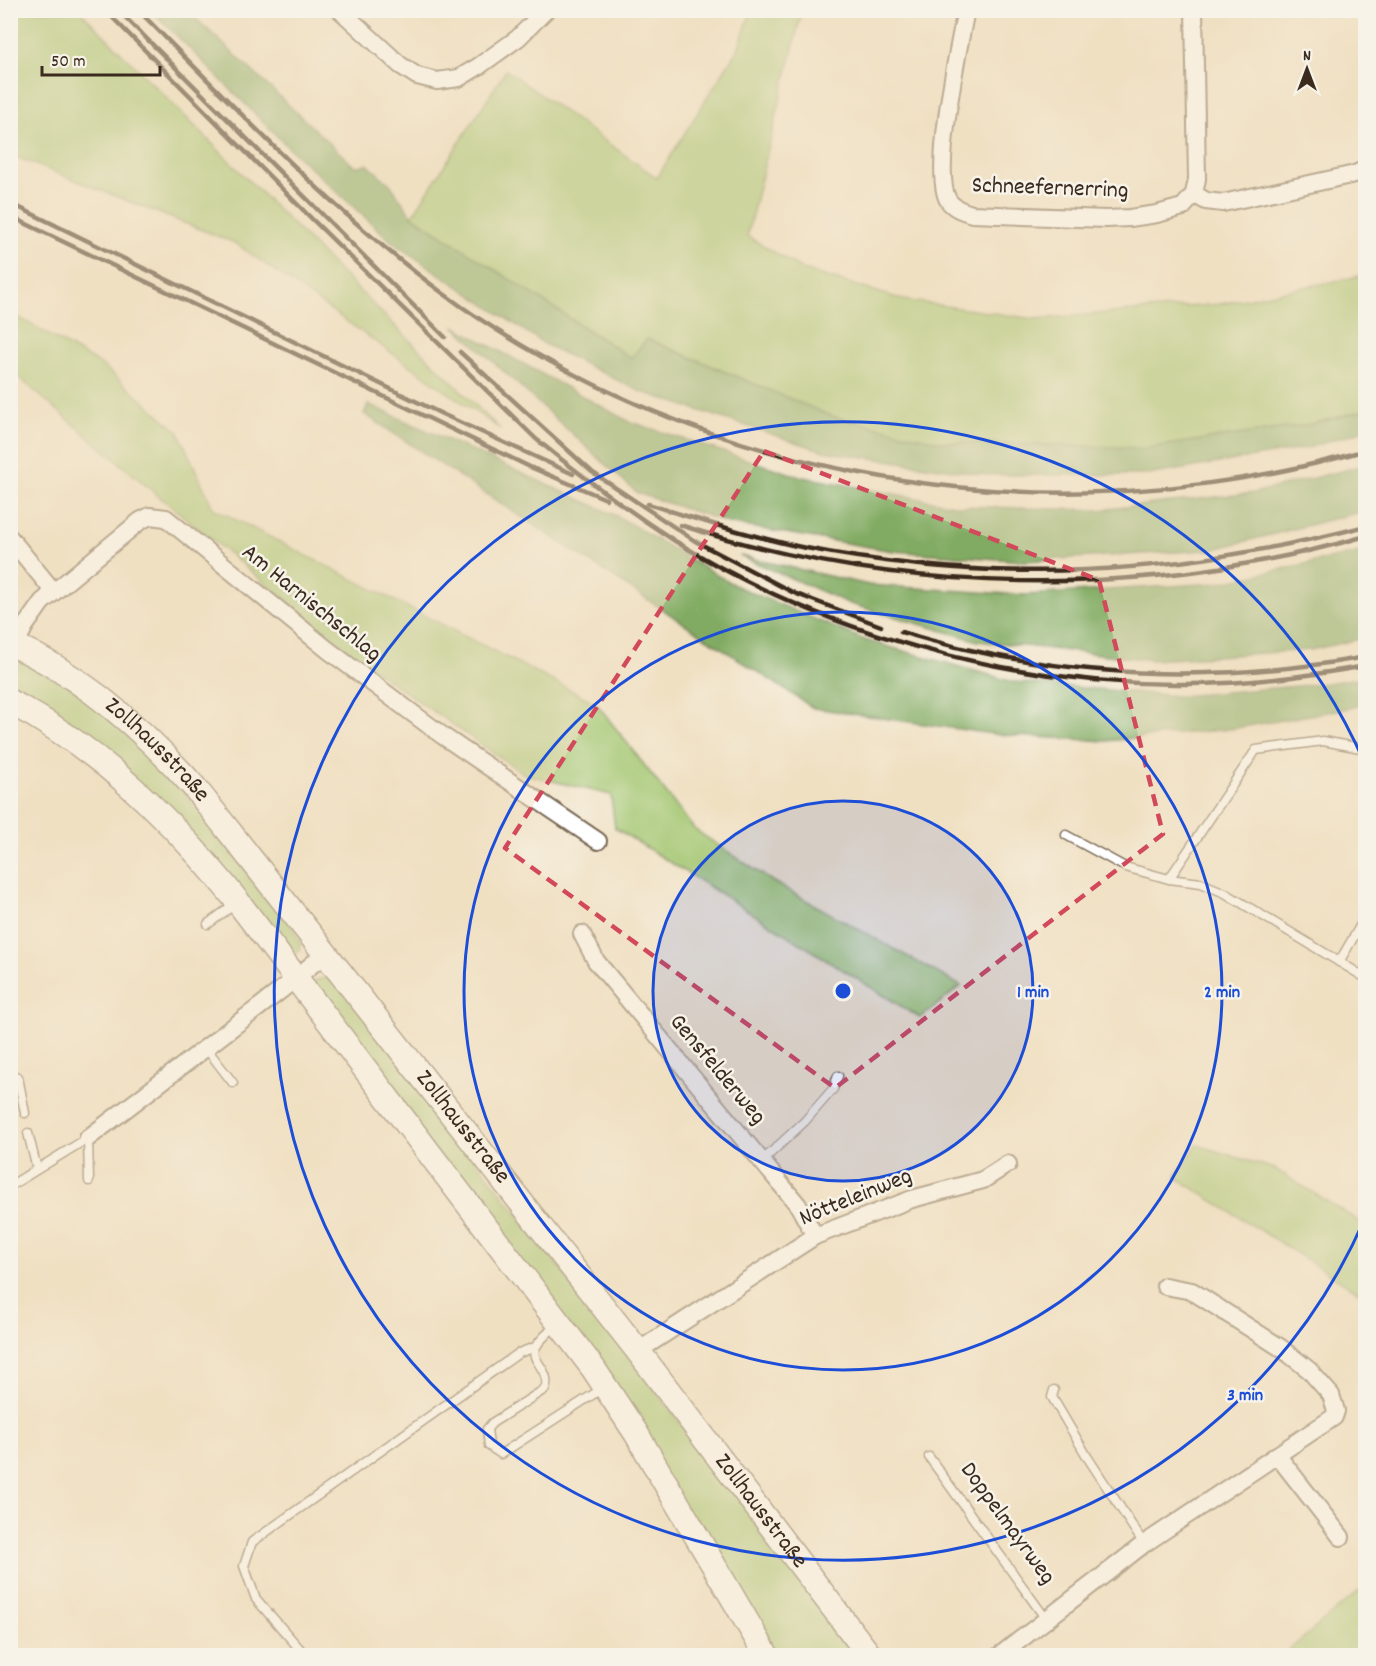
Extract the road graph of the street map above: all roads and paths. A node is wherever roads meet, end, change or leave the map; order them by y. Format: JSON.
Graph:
{"nodes":[{"id":1,"x":340,"y":10,"type":"edge"},
{"id":2,"x":546,"y":10,"type":"edge"},
{"id":3,"x":966,"y":10,"type":"edge"},
{"id":4,"x":1194,"y":10,"type":"edge"},
{"id":5,"x":1364,"y":170,"type":"dead end"},
{"id":6,"x":1194,"y":194,"type":"junction"},
{"id":7,"x":10,"y":538,"type":"edge"},
{"id":8,"x":54,"y":592,"type":"junction"},
{"id":9,"x":13,"y":644,"type":"edge"},
{"id":10,"x":10,"y":702,"type":"edge"},
{"id":11,"x":1365,"y":749,"type":"edge"},
{"id":12,"x":1066,"y":834,"type":"dead end"},
{"id":13,"x":598,"y":841,"type":"dead end"},
{"id":14,"x":1169,"y":879,"type":"junction"},
{"id":15,"x":238,"y":902,"type":"junction"},
{"id":16,"x":1365,"y":916,"type":"edge"},
{"id":17,"x":208,"y":924,"type":"dead end"},
{"id":18,"x":582,"y":934,"type":"dead end"},
{"id":19,"x":326,"y":953,"type":"junction"},
{"id":20,"x":1339,"y":962,"type":"junction"},
{"id":21,"x":296,"y":977,"type":"junction"},
{"id":22,"x":1365,"y":978,"type":"edge"},
{"id":23,"x":206,"y":1047,"type":"junction"},
{"id":24,"x":10,"y":1074,"type":"edge"},
{"id":25,"x":838,"y":1076,"type":"dead end"},
{"id":26,"x":233,"y":1083,"type":"dead end"},
{"id":27,"x":25,"y":1113,"type":"dead end"},
{"id":28,"x":28,"y":1133,"type":"dead end"},
{"id":29,"x":88,"y":1138,"type":"junction"},
{"id":30,"x":762,"y":1161,"type":"junction"},
{"id":31,"x":1008,"y":1164,"type":"dead end"},
{"id":32,"x":37,"y":1168,"type":"junction"},
{"id":33,"x":89,"y":1181,"type":"dead end"},
{"id":34,"x":10,"y":1186,"type":"edge"},
{"id":35,"x":815,"y":1236,"type":"junction"},
{"id":36,"x":1165,"y":1286,"type":"dead end"},
{"id":37,"x":559,"y":1322,"type":"junction"},
{"id":38,"x":535,"y":1347,"type":"junction"},
{"id":39,"x":638,"y":1351,"type":"junction"},
{"id":40,"x":606,"y":1386,"type":"junction"},
{"id":41,"x":1054,"y":1390,"type":"dead end"},
{"id":42,"x":1277,"y":1455,"type":"junction"},
{"id":43,"x":929,"y":1457,"type":"dead end"},
{"id":44,"x":1341,"y":1537,"type":"dead end"},
{"id":45,"x":1144,"y":1544,"type":"junction"},
{"id":46,"x":1046,"y":1618,"type":"junction"},
{"id":47,"x":306,"y":1656,"type":"edge"},
{"id":48,"x":767,"y":1656,"type":"edge"},
{"id":49,"x":870,"y":1656,"type":"edge"},
{"id":50,"x":999,"y":1656,"type":"edge"}],
"edges":[{"from":1,"to":2,"type":"street"},
{"from":3,"to":6,"type":"street","name":"Schneefernerring"},
{"from":4,"to":6,"type":"street"},
{"from":5,"to":6,"type":"street"},
{"from":7,"to":8,"type":"street"},
{"from":8,"to":9,"type":"street","name":"Am Harnischschlag"},
{"from":8,"to":13,"type":"street","name":"Am Harnischschlag"},
{"from":9,"to":19,"type":"main road","name":"Zollhausstraße"},
{"from":10,"to":15,"type":"main road","name":"Zollhausstraße"},
{"from":11,"to":14,"type":"lane"},
{"from":12,"to":14,"type":"lane"},
{"from":14,"to":20,"type":"lane"},
{"from":15,"to":17,"type":"lane"},
{"from":15,"to":21,"type":"main road","name":"Zollhausstraße"},
{"from":16,"to":20,"type":"lane"},
{"from":18,"to":30,"type":"street","name":"Gensfelderweg"},
{"from":19,"to":21,"type":"street"},
{"from":19,"to":39,"type":"main road","name":"Zollhausstraße"},
{"from":20,"to":22,"type":"lane"},
{"from":21,"to":23,"type":"street"},
{"from":21,"to":37,"type":"main road","name":"Zollhausstraße"},
{"from":23,"to":26,"type":"lane"},
{"from":23,"to":29,"type":"street"},
{"from":24,"to":27,"type":"lane"},
{"from":25,"to":30,"type":"lane"},
{"from":28,"to":32,"type":"lane"},
{"from":29,"to":32,"type":"lane"},
{"from":29,"to":33,"type":"lane"},
{"from":30,"to":35,"type":"street","name":"Gensfelderweg"},
{"from":31,"to":35,"type":"street","name":"Nötteleinweg"},
{"from":32,"to":34,"type":"lane"},
{"from":35,"to":39,"type":"street","name":"Nötteleinweg"},
{"from":36,"to":42,"type":"street","name":"Doppelmayrweg"},
{"from":37,"to":38,"type":"lane"},
{"from":37,"to":40,"type":"main road","name":"Zollhausstraße"},
{"from":38,"to":40,"type":"lane"},
{"from":38,"to":47,"type":"lane"},
{"from":39,"to":49,"type":"main road","name":"Zollhausstraße"},
{"from":40,"to":48,"type":"main road","name":"Zollhausstraße"},
{"from":41,"to":45,"type":"lane"},
{"from":42,"to":44,"type":"street"},
{"from":42,"to":45,"type":"street","name":"Doppelmayrweg"},
{"from":43,"to":46,"type":"lane","name":"Doppelmayrweg"},
{"from":45,"to":46,"type":"street","name":"Doppelmayrweg"},
{"from":46,"to":50,"type":"street","name":"Doppelmayrweg"}]}
